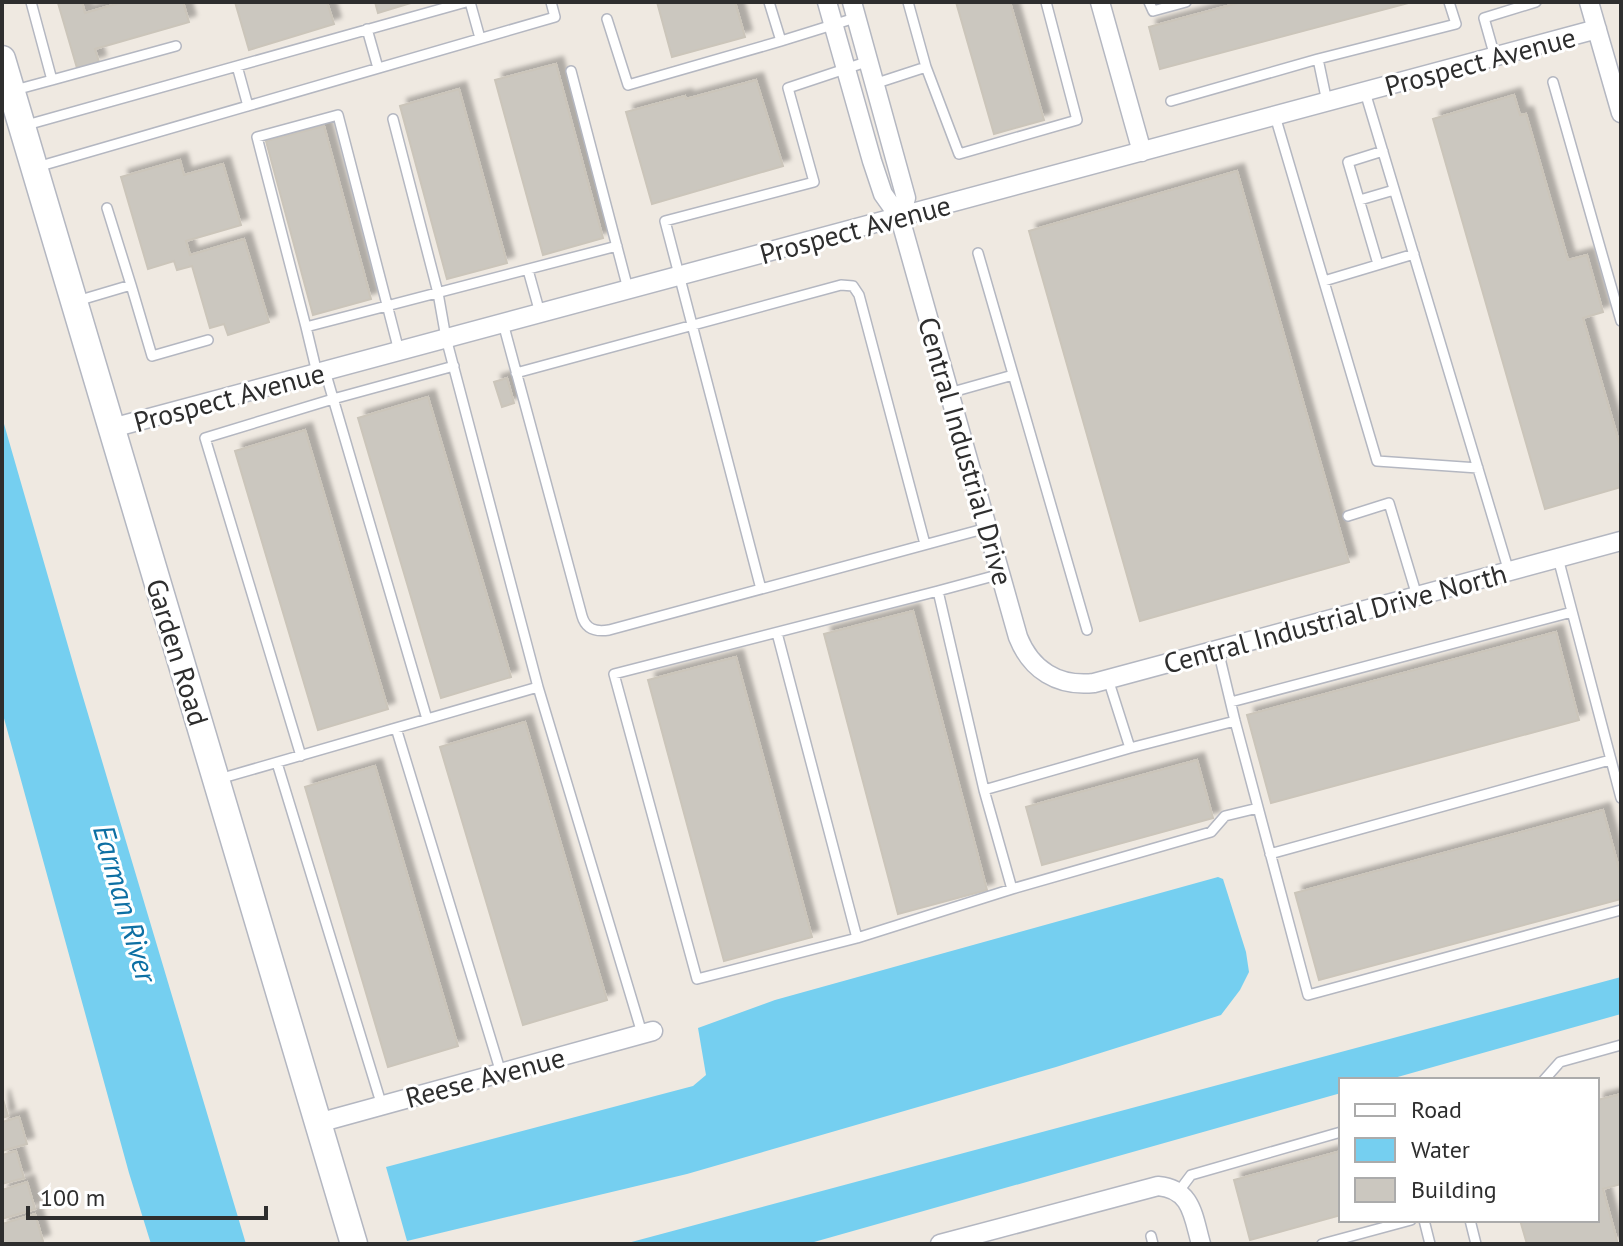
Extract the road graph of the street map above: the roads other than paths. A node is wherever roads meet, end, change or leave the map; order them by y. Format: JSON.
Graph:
{"nodes":[{"id":1,"x":31,"y":2,"type":"edge"},
{"id":2,"x":468,"y":2,"type":"edge"},
{"id":3,"x":551,"y":2,"type":"edge"},
{"id":4,"x":769,"y":2,"type":"edge"},
{"id":5,"x":827,"y":2,"type":"edge"},
{"id":6,"x":908,"y":2,"type":"edge"},
{"id":7,"x":1046,"y":2,"type":"edge"},
{"id":8,"x":1100,"y":2,"type":"edge"},
{"id":9,"x":1149,"y":2,"type":"edge"},
{"id":10,"x":1186,"y":2,"type":"edge"},
{"id":11,"x":1449,"y":2,"type":"edge"},
{"id":12,"x":1536,"y":2,"type":"edge"},
{"id":13,"x":1589,"y":2,"type":"edge"},
{"id":14,"x":854,"y":10,"type":"edge"},
{"id":15,"x":607,"y":19,"type":"dead end"},
{"id":16,"x":833,"y":25,"type":"junction"},
{"id":17,"x":367,"y":29,"type":"junction"},
{"id":18,"x":1597,"y":29,"type":"junction"},
{"id":19,"x":480,"y":38,"type":"junction"},
{"id":20,"x":781,"y":41,"type":"junction"},
{"id":21,"x":176,"y":46,"type":"dead end"},
{"id":22,"x":1495,"y":57,"type":"junction"},
{"id":23,"x":2,"y":59,"type":"edge"},
{"id":24,"x":1318,"y":59,"type":"junction"},
{"id":25,"x":869,"y":61,"type":"junction"},
{"id":26,"x":237,"y":66,"type":"junction"},
{"id":27,"x":926,"y":67,"type":"junction"},
{"id":28,"x":378,"y":68,"type":"junction"},
{"id":29,"x":846,"y":68,"type":"junction"},
{"id":30,"x":571,"y":71,"type":"dead end"},
{"id":31,"x":52,"y":80,"type":"junction"},
{"id":32,"x":1553,"y":82,"type":"dead end"},
{"id":33,"x":874,"y":84,"type":"junction"},
{"id":34,"x":12,"y":91,"type":"junction"},
{"id":35,"x":1365,"y":92,"type":"junction"},
{"id":36,"x":1171,"y":101,"type":"dead end"},
{"id":37,"x":1327,"y":102,"type":"junction"},
{"id":38,"x":248,"y":106,"type":"junction"},
{"id":39,"x":1621,"y":113,"type":"edge"},
{"id":40,"x":1275,"y":116,"type":"junction"},
{"id":41,"x":393,"y":119,"type":"dead end"},
{"id":42,"x":22,"y":127,"type":"junction"},
{"id":43,"x":1383,"y":151,"type":"junction"},
{"id":44,"x":1142,"y":152,"type":"junction"},
{"id":45,"x":34,"y":168,"type":"junction"},
{"id":46,"x":1394,"y":190,"type":"junction"},
{"id":47,"x":1360,"y":200,"type":"junction"},
{"id":48,"x":107,"y":208,"type":"dead end"},
{"id":49,"x":900,"y":218,"type":"junction"},
{"id":50,"x":617,"y":246,"type":"junction"},
{"id":51,"x":978,"y":253,"type":"dead end"},
{"id":52,"x":1414,"y":254,"type":"junction"},
{"id":53,"x":1378,"y":264,"type":"junction"},
{"id":54,"x":528,"y":270,"type":"junction"},
{"id":55,"x":679,"y":276,"type":"junction"},
{"id":56,"x":1621,"y":278,"type":"edge"},
{"id":57,"x":1324,"y":281,"type":"junction"},
{"id":58,"x":1610,"y":281,"type":"junction"},
{"id":59,"x":131,"y":285,"type":"junction"},
{"id":60,"x":628,"y":289,"type":"junction"},
{"id":61,"x":438,"y":293,"type":"junction"},
{"id":62,"x":74,"y":302,"type":"junction"},
{"id":63,"x":388,"y":306,"type":"junction"},
{"id":64,"x":540,"y":313,"type":"junction"},
{"id":65,"x":1621,"y":321,"type":"edge"},
{"id":66,"x":503,"y":323,"type":"junction"},
{"id":67,"x":306,"y":327,"type":"junction"},
{"id":68,"x":691,"y":327,"type":"junction"},
{"id":69,"x":446,"y":338,"type":"junction"},
{"id":70,"x":208,"y":340,"type":"dead end"},
{"id":71,"x":399,"y":351,"type":"junction"},
{"id":72,"x":454,"y":366,"type":"junction"},
{"id":73,"x":321,"y":372,"type":"junction"},
{"id":74,"x":516,"y":373,"type":"junction"},
{"id":75,"x":1013,"y":375,"type":"junction"},
{"id":76,"x":949,"y":393,"type":"junction"},
{"id":77,"x":333,"y":399,"type":"junction"},
{"id":78,"x":112,"y":428,"type":"junction"},
{"id":79,"x":1478,"y":468,"type":"junction"},
{"id":80,"x":1348,"y":516,"type":"dead end"},
{"id":81,"x":987,"y":528,"type":"junction"},
{"id":82,"x":1621,"y":541,"type":"edge"},
{"id":83,"x":925,"y":544,"type":"junction"},
{"id":84,"x":1558,"y":558,"type":"junction"},
{"id":85,"x":1509,"y":572,"type":"junction"},
{"id":86,"x":1001,"y":574,"type":"junction"},
{"id":87,"x":761,"y":589,"type":"junction"},
{"id":88,"x":938,"y":591,"type":"junction"},
{"id":89,"x":1417,"y":596,"type":"junction"},
{"id":90,"x":1572,"y":612,"type":"junction"},
{"id":91,"x":1087,"y":630,"type":"dead end"},
{"id":92,"x":777,"y":633,"type":"junction"},
{"id":93,"x":1217,"y":650,"type":"junction"},
{"id":94,"x":1049,"y":676,"type":"joint"},
{"id":95,"x":1108,"y":679,"type":"junction"},
{"id":96,"x":538,"y":687,"type":"junction"},
{"id":97,"x":1231,"y":702,"type":"junction"},
{"id":98,"x":427,"y":719,"type":"junction"},
{"id":99,"x":1235,"y":721,"type":"junction"},
{"id":100,"x":396,"y":728,"type":"junction"},
{"id":101,"x":1130,"y":748,"type":"junction"},
{"id":102,"x":301,"y":756,"type":"junction"},
{"id":103,"x":1610,"y":760,"type":"junction"},
{"id":104,"x":277,"y":763,"type":"junction"},
{"id":105,"x":216,"y":780,"type":"junction"},
{"id":106,"x":984,"y":790,"type":"junction"},
{"id":107,"x":1621,"y":798,"type":"edge"},
{"id":108,"x":1258,"y":808,"type":"junction"},
{"id":109,"x":1270,"y":854,"type":"junction"},
{"id":110,"x":1012,"y":889,"type":"junction"},
{"id":111,"x":1621,"y":910,"type":"edge"},
{"id":112,"x":857,"y":938,"type":"junction"},
{"id":113,"x":645,"y":1034,"type":"joint"},
{"id":114,"x":1621,"y":1045,"type":"edge"},
{"id":115,"x":501,"y":1073,"type":"junction"},
{"id":116,"x":1546,"y":1078,"type":"edge"},
{"id":117,"x":382,"y":1106,"type":"junction"},
{"id":118,"x":318,"y":1123,"type":"junction"},
{"id":119,"x":1339,"y":1133,"type":"edge"},
{"id":120,"x":1174,"y":1189,"type":"junction"},
{"id":121,"x":1404,"y":1222,"type":"edge"},
{"id":122,"x":1424,"y":1222,"type":"edge"},
{"id":123,"x":1470,"y":1222,"type":"edge"},
{"id":124,"x":965,"y":1241,"type":"edge"},
{"id":125,"x":354,"y":1244,"type":"edge"},
{"id":126,"x":940,"y":1244,"type":"edge"},
{"id":127,"x":1201,"y":1244,"type":"edge"},
{"id":128,"x":1322,"y":1244,"type":"edge"},
{"id":129,"x":1430,"y":1244,"type":"edge"},
{"id":130,"x":1476,"y":1244,"type":"edge"}],
"edges":[{"from":1,"to":31,"type":"lane"},
{"from":2,"to":17,"type":"lane"},
{"from":2,"to":19,"type":"lane"},
{"from":3,"to":19,"type":"lane"},
{"from":4,"to":20,"type":"lane"},
{"from":5,"to":16,"type":"street","name":"Central Industrial Drive"},
{"from":6,"to":27,"type":"lane"},
{"from":7,"to":27,"type":"lane"},
{"from":8,"to":44,"type":"street"},
{"from":9,"to":10,"type":"lane"},
{"from":11,"to":24,"type":"lane"},
{"from":12,"to":22,"type":"lane"},
{"from":13,"to":18,"type":"street"},
{"from":14,"to":16,"type":"lane"},
{"from":14,"to":25,"type":"street","name":"Central Industrial Drive"},
{"from":15,"to":20,"type":"lane"},
{"from":16,"to":20,"type":"lane"},
{"from":16,"to":29,"type":"street","name":"Central Industrial Drive"},
{"from":17,"to":26,"type":"lane"},
{"from":17,"to":28,"type":"lane"},
{"from":18,"to":22,"type":"street","name":"Prospect Avenue"},
{"from":18,"to":39,"type":"street"},
{"from":19,"to":28,"type":"lane"},
{"from":21,"to":31,"type":"lane"},
{"from":22,"to":35,"type":"street","name":"Prospect Avenue"},
{"from":23,"to":34,"type":"street","name":"Garden Road"},
{"from":24,"to":36,"type":"lane"},
{"from":24,"to":37,"type":"lane"},
{"from":25,"to":29,"type":"lane"},
{"from":25,"to":33,"type":"street","name":"Central Industrial Drive"},
{"from":26,"to":38,"type":"lane"},
{"from":26,"to":42,"type":"lane"},
{"from":27,"to":33,"type":"lane"},
{"from":28,"to":38,"type":"lane"},
{"from":29,"to":49,"type":"street","name":"Central Industrial Drive"},
{"from":29,"to":55,"type":"lane"},
{"from":30,"to":50,"type":"lane"},
{"from":31,"to":34,"type":"lane"},
{"from":32,"to":58,"type":"lane"},
{"from":33,"to":49,"type":"street","name":"Central Industrial Drive"},
{"from":34,"to":42,"type":"street","name":"Garden Road"},
{"from":35,"to":37,"type":"street","name":"Prospect Avenue"},
{"from":35,"to":43,"type":"lane"},
{"from":37,"to":40,"type":"street","name":"Prospect Avenue"},
{"from":38,"to":45,"type":"lane"},
{"from":40,"to":44,"type":"street","name":"Prospect Avenue"},
{"from":40,"to":57,"type":"lane"},
{"from":41,"to":61,"type":"lane"},
{"from":42,"to":45,"type":"street","name":"Garden Road"},
{"from":43,"to":46,"type":"lane"},
{"from":43,"to":47,"type":"lane"},
{"from":44,"to":49,"type":"street","name":"Prospect Avenue"},
{"from":45,"to":62,"type":"street","name":"Garden Road"},
{"from":46,"to":47,"type":"lane"},
{"from":46,"to":52,"type":"lane"},
{"from":47,"to":53,"type":"lane"},
{"from":48,"to":59,"type":"lane"},
{"from":49,"to":55,"type":"street","name":"Prospect Avenue"},
{"from":49,"to":76,"type":"street","name":"Central Industrial Drive"},
{"from":50,"to":54,"type":"lane"},
{"from":50,"to":60,"type":"lane"},
{"from":51,"to":75,"type":"lane"},
{"from":52,"to":53,"type":"lane"},
{"from":52,"to":79,"type":"lane"},
{"from":53,"to":57,"type":"lane"},
{"from":54,"to":61,"type":"lane"},
{"from":54,"to":64,"type":"lane"},
{"from":55,"to":60,"type":"street","name":"Prospect Avenue"},
{"from":55,"to":68,"type":"lane"},
{"from":56,"to":58,"type":"lane"},
{"from":57,"to":79,"type":"lane"},
{"from":58,"to":65,"type":"lane"},
{"from":59,"to":62,"type":"lane"},
{"from":59,"to":70,"type":"lane"},
{"from":60,"to":64,"type":"street","name":"Prospect Avenue"},
{"from":61,"to":63,"type":"lane"},
{"from":61,"to":69,"type":"lane"},
{"from":62,"to":78,"type":"street","name":"Garden Road"},
{"from":63,"to":67,"type":"lane"},
{"from":63,"to":67,"type":"lane"},
{"from":63,"to":71,"type":"lane"},
{"from":64,"to":66,"type":"street","name":"Prospect Avenue"},
{"from":66,"to":69,"type":"street","name":"Prospect Avenue"},
{"from":66,"to":74,"type":"lane"},
{"from":67,"to":73,"type":"lane"},
{"from":68,"to":74,"type":"lane"},
{"from":68,"to":83,"type":"lane"},
{"from":68,"to":87,"type":"lane"},
{"from":69,"to":71,"type":"street","name":"Prospect Avenue"},
{"from":69,"to":72,"type":"lane"},
{"from":71,"to":73,"type":"street","name":"Prospect Avenue"},
{"from":72,"to":77,"type":"lane"},
{"from":72,"to":96,"type":"lane"},
{"from":73,"to":77,"type":"lane"},
{"from":73,"to":78,"type":"street","name":"Prospect Avenue"},
{"from":74,"to":87,"type":"lane"},
{"from":75,"to":76,"type":"lane"},
{"from":75,"to":91,"type":"lane"},
{"from":76,"to":81,"type":"street","name":"Central Industrial Drive"},
{"from":77,"to":98,"type":"lane"},
{"from":77,"to":102,"type":"lane"},
{"from":78,"to":105,"type":"street","name":"Garden Road"},
{"from":79,"to":85,"type":"lane"},
{"from":80,"to":89,"type":"lane"},
{"from":81,"to":83,"type":"lane"},
{"from":81,"to":86,"type":"street","name":"Central Industrial Drive"},
{"from":82,"to":84,"type":"street","name":"Central Industrial Drive North"},
{"from":83,"to":87,"type":"lane"},
{"from":84,"to":85,"type":"street","name":"Central Industrial Drive North"},
{"from":84,"to":90,"type":"lane"},
{"from":85,"to":89,"type":"street","name":"Central Industrial Drive North"},
{"from":86,"to":88,"type":"lane"},
{"from":86,"to":94,"type":"street","name":"Central Industrial Drive"},
{"from":88,"to":92,"type":"lane"},
{"from":88,"to":106,"type":"lane"},
{"from":89,"to":93,"type":"street","name":"Central Industrial Drive North"},
{"from":90,"to":97,"type":"lane"},
{"from":90,"to":103,"type":"lane"},
{"from":92,"to":112,"type":"lane"},
{"from":92,"to":112,"type":"lane"},
{"from":93,"to":95,"type":"street","name":"Central Industrial Drive North"},
{"from":93,"to":97,"type":"lane"},
{"from":94,"to":95,"type":"street","name":"Central Industrial Drive North"},
{"from":95,"to":101,"type":"lane"},
{"from":96,"to":98,"type":"lane"},
{"from":96,"to":113,"type":"lane"},
{"from":97,"to":99,"type":"lane"},
{"from":98,"to":100,"type":"lane"},
{"from":99,"to":101,"type":"lane"},
{"from":99,"to":108,"type":"lane"},
{"from":100,"to":102,"type":"lane"},
{"from":100,"to":115,"type":"lane"},
{"from":101,"to":106,"type":"lane"},
{"from":102,"to":104,"type":"lane"},
{"from":103,"to":107,"type":"lane"},
{"from":103,"to":109,"type":"lane"},
{"from":104,"to":105,"type":"lane"},
{"from":104,"to":117,"type":"lane"},
{"from":105,"to":118,"type":"street","name":"Garden Road"},
{"from":106,"to":110,"type":"lane"},
{"from":108,"to":109,"type":"lane"},
{"from":108,"to":110,"type":"lane"},
{"from":109,"to":111,"type":"lane"},
{"from":110,"to":112,"type":"lane"},
{"from":113,"to":115,"type":"street","name":"Reese Avenue"},
{"from":114,"to":116,"type":"lane"},
{"from":115,"to":117,"type":"street","name":"Reese Avenue"},
{"from":117,"to":118,"type":"street","name":"Reese Avenue"},
{"from":118,"to":125,"type":"street","name":"Garden Road"},
{"from":119,"to":120,"type":"lane"},
{"from":120,"to":124,"type":"street"},
{"from":120,"to":127,"type":"street"},
{"from":121,"to":128,"type":"lane"},
{"from":122,"to":129,"type":"lane"},
{"from":123,"to":130,"type":"lane"},
{"from":124,"to":126,"type":"street"}]}
